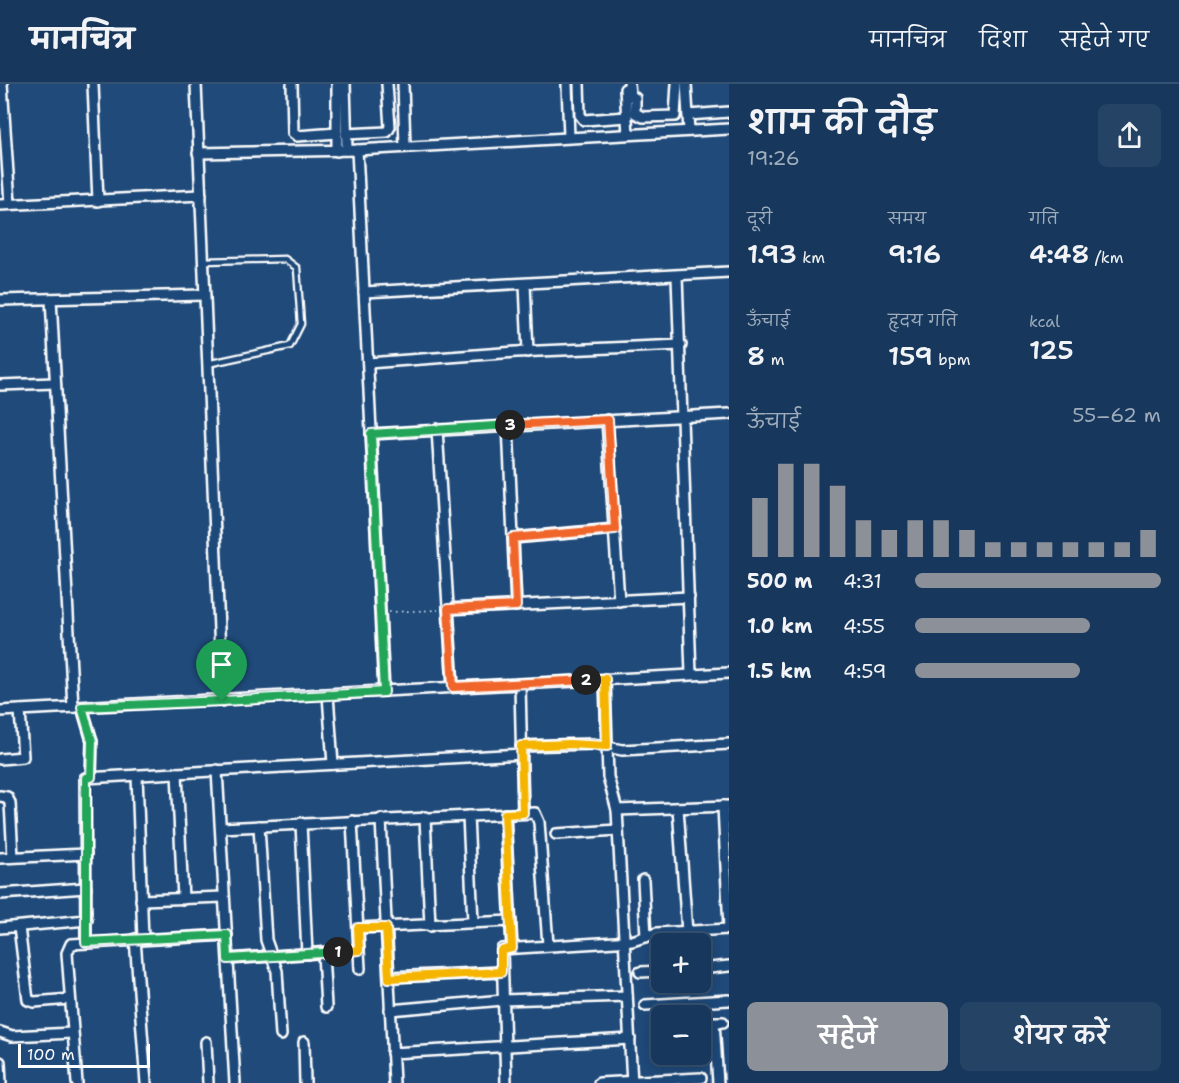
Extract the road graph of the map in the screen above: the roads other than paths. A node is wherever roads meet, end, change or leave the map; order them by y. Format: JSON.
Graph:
{"nodes":[{"id":1,"x":2,"y":84,"type":"edge"},
{"id":2,"x":93,"y":84,"type":"edge"},
{"id":3,"x":196,"y":84,"type":"edge"},
{"id":4,"x":292,"y":84,"type":"edge"},
{"id":5,"x":337,"y":84,"type":"edge"},
{"id":6,"x":345,"y":84,"type":"edge"},
{"id":7,"x":387,"y":84,"type":"edge"},
{"id":8,"x":403,"y":84,"type":"edge"},
{"id":9,"x":567,"y":84,"type":"edge"},
{"id":10,"x":579,"y":84,"type":"edge"},
{"id":11,"x":627,"y":84,"type":"edge"},
{"id":12,"x":677,"y":84,"type":"edge"},
{"id":13,"x":687,"y":84,"type":"edge"},
{"id":14,"x":729,"y":112,"type":"edge"},
{"id":15,"x":2,"y":114,"type":"edge"},
{"id":16,"x":688,"y":115,"type":"junction"},
{"id":17,"x":627,"y":117,"type":"junction"},
{"id":18,"x":642,"y":117,"type":"junction"},
{"id":19,"x":729,"y":129,"type":"edge"},
{"id":20,"x":689,"y":131,"type":"junction"},
{"id":21,"x":646,"y":133,"type":"junction"},
{"id":22,"x":342,"y":134,"type":"junction"},
{"id":23,"x":627,"y":134,"type":"junction"},
{"id":24,"x":569,"y":137,"type":"junction"},
{"id":25,"x":405,"y":147,"type":"junction"},
{"id":26,"x":347,"y":150,"type":"junction"},
{"id":27,"x":198,"y":153,"type":"junction"},
{"id":28,"x":201,"y":195,"type":"junction"},
{"id":29,"x":98,"y":201,"type":"junction"},
{"id":30,"x":5,"y":204,"type":"edge"},
{"id":31,"x":203,"y":261,"type":"junction"},
{"id":32,"x":729,"y":272,"type":"edge"},
{"id":33,"x":677,"y":276,"type":"junction"},
{"id":34,"x":525,"y":284,"type":"junction"},
{"id":35,"x":364,"y":292,"type":"junction"},
{"id":36,"x":204,"y":295,"type":"junction"},
{"id":37,"x":51,"y":299,"type":"junction"},
{"id":38,"x":0,"y":300,"type":"edge"},
{"id":39,"x":681,"y":345,"type":"junction"},
{"id":40,"x":528,"y":352,"type":"junction"},
{"id":41,"x":368,"y":363,"type":"junction"},
{"id":42,"x":207,"y":364,"type":"junction"},
{"id":43,"x":55,"y":383,"type":"junction"},
{"id":44,"x":0,"y":386,"type":"edge"},
{"id":45,"x":729,"y":414,"type":"edge"},
{"id":46,"x":684,"y":416,"type":"junction"},
{"id":47,"x":608,"y":420,"type":"junction"},
{"id":48,"x":508,"y":425,"type":"junction"},
{"id":49,"x":437,"y":429,"type":"junction"},
{"id":50,"x":371,"y":434,"type":"junction"},
{"id":51,"x":615,"y":529,"type":"junction"},
{"id":52,"x":513,"y":538,"type":"junction"},
{"id":53,"x":689,"y":597,"type":"junction"},
{"id":54,"x":619,"y":601,"type":"junction"},
{"id":55,"x":516,"y":606,"type":"junction"},
{"id":56,"x":448,"y":609,"type":"junction"},
{"id":57,"x":729,"y":673,"type":"edge"},
{"id":58,"x":691,"y":674,"type":"junction"},
{"id":59,"x":605,"y":679,"type":"junction"},
{"id":60,"x":520,"y":684,"type":"junction"},
{"id":61,"x":453,"y":687,"type":"junction"},
{"id":62,"x":384,"y":692,"type":"junction"},
{"id":63,"x":328,"y":695,"type":"junction"},
{"id":64,"x":222,"y":701,"type":"junction"},
{"id":65,"x":77,"y":707,"type":"junction"},
{"id":66,"x":20,"y":710,"type":"junction"},
{"id":67,"x":0,"y":711,"type":"edge"},
{"id":68,"x":729,"y":744,"type":"edge"},
{"id":69,"x":607,"y":746,"type":"junction"},
{"id":70,"x":521,"y":750,"type":"junction"},
{"id":71,"x":0,"y":759,"type":"edge"},
{"id":72,"x":333,"y":764,"type":"junction"},
{"id":73,"x":217,"y":770,"type":"junction"},
{"id":74,"x":177,"y":773,"type":"junction"},
{"id":75,"x":137,"y":775,"type":"junction"},
{"id":76,"x":91,"y":777,"type":"junction"},
{"id":77,"x":0,"y":796,"type":"edge"},
{"id":78,"x":726,"y":806,"type":"edge"},
{"id":79,"x":678,"y":808,"type":"junction"},
{"id":80,"x":616,"y":810,"type":"junction"},
{"id":81,"x":523,"y":813,"type":"junction"},
{"id":82,"x":505,"y":814,"type":"junction"},
{"id":83,"x":468,"y":816,"type":"junction"},
{"id":84,"x":424,"y":817,"type":"junction"},
{"id":85,"x":381,"y":819,"type":"junction"},
{"id":86,"x":352,"y":821,"type":"junction"},
{"id":87,"x":301,"y":823,"type":"junction"},
{"id":88,"x":259,"y":826,"type":"junction"},
{"id":89,"x":221,"y":828,"type":"junction"},
{"id":90,"x":618,"y":830,"type":"junction"},
{"id":91,"x":556,"y":834,"type":"dead end"},
{"id":92,"x":86,"y":854,"type":"junction"},
{"id":93,"x":13,"y":857,"type":"junction"},
{"id":94,"x":0,"y":858,"type":"edge"},
{"id":95,"x":643,"y":880,"type":"dead end"},
{"id":96,"x":86,"y":888,"type":"junction"},
{"id":97,"x":0,"y":894,"type":"edge"},
{"id":98,"x":224,"y":897,"type":"junction"},
{"id":99,"x":183,"y":899,"type":"junction"},
{"id":100,"x":141,"y":900,"type":"junction"},
{"id":101,"x":87,"y":920,"type":"junction"},
{"id":102,"x":511,"y":921,"type":"junction"},
{"id":103,"x":473,"y":922,"type":"junction"},
{"id":104,"x":430,"y":926,"type":"junction"},
{"id":105,"x":19,"y":927,"type":"junction"},
{"id":106,"x":0,"y":928,"type":"edge"},
{"id":107,"x":358,"y":928,"type":"junction"},
{"id":108,"x":386,"y":928,"type":"junction"},
{"id":109,"x":729,"y":930,"type":"edge"},
{"id":110,"x":687,"y":932,"type":"junction"},
{"id":111,"x":227,"y":935,"type":"junction"},
{"id":112,"x":646,"y":937,"type":"junction"},
{"id":113,"x":139,"y":939,"type":"junction"},
{"id":114,"x":86,"y":942,"type":"junction"},
{"id":115,"x":625,"y":942,"type":"junction"},
{"id":116,"x":549,"y":945,"type":"junction"},
{"id":117,"x":512,"y":948,"type":"junction"},
{"id":118,"x":359,"y":950,"type":"junction"},
{"id":119,"x":323,"y":953,"type":"junction"},
{"id":120,"x":307,"y":954,"type":"junction"},
{"id":121,"x":272,"y":956,"type":"junction"},
{"id":122,"x":228,"y":959,"type":"junction"},
{"id":123,"x":729,"y":966,"type":"edge"},
{"id":124,"x":711,"y":968,"type":"edge"},
{"id":125,"x":360,"y":969,"type":"dead end"},
{"id":126,"x":501,"y":972,"type":"junction"},
{"id":127,"x":640,"y":972,"type":"dead end"},
{"id":128,"x":651,"y":972,"type":"edge"},
{"id":129,"x":389,"y":978,"type":"junction"},
{"id":130,"x":627,"y":996,"type":"junction"},
{"id":131,"x":70,"y":999,"type":"junction"},
{"id":132,"x":503,"y":1000,"type":"junction"},
{"id":133,"x":729,"y":1000,"type":"edge"},
{"id":134,"x":645,"y":1005,"type":"dead end"},
{"id":135,"x":326,"y":1007,"type":"dead end"},
{"id":136,"x":390,"y":1010,"type":"junction"},
{"id":137,"x":723,"y":1022,"type":"dead end"},
{"id":138,"x":0,"y":1032,"type":"edge"},
{"id":139,"x":72,"y":1033,"type":"junction"},
{"id":140,"x":281,"y":1035,"type":"dead end"},
{"id":141,"x":630,"y":1038,"type":"junction"},
{"id":142,"x":206,"y":1042,"type":"dead end"},
{"id":143,"x":304,"y":1042,"type":"dead end"},
{"id":144,"x":504,"y":1046,"type":"junction"},
{"id":145,"x":392,"y":1053,"type":"junction"},
{"id":146,"x":0,"y":1062,"type":"edge"},
{"id":147,"x":701,"y":1077,"type":"dead end"},
{"id":148,"x":632,"y":1082,"type":"edge"},
{"id":149,"x":1,"y":1083,"type":"edge"},
{"id":150,"x":76,"y":1083,"type":"edge"},
{"id":151,"x":146,"y":1083,"type":"edge"},
{"id":152,"x":208,"y":1083,"type":"edge"},
{"id":153,"x":235,"y":1083,"type":"edge"},
{"id":154,"x":305,"y":1083,"type":"edge"},
{"id":155,"x":394,"y":1083,"type":"edge"},
{"id":156,"x":506,"y":1083,"type":"edge"},
{"id":157,"x":599,"y":1083,"type":"edge"},
{"id":158,"x":718,"y":1083,"type":"edge"}],
"edges":[{"from":1,"to":15,"type":"street"},
{"from":2,"to":29,"type":"street"},
{"from":3,"to":27,"type":"street"},
{"from":4,"to":22,"type":"street"},
{"from":5,"to":22,"type":"street"},
{"from":6,"to":22,"type":"street"},
{"from":7,"to":22,"type":"street"},
{"from":8,"to":25,"type":"street"},
{"from":9,"to":24,"type":"street"},
{"from":10,"to":17,"type":"street"},
{"from":11,"to":17,"type":"street"},
{"from":11,"to":18,"type":"street"},
{"from":12,"to":18,"type":"street"},
{"from":13,"to":16,"type":"street"},
{"from":14,"to":16,"type":"street"},
{"from":15,"to":30,"type":"street"},
{"from":16,"to":20,"type":"street"},
{"from":17,"to":23,"type":"street"},
{"from":18,"to":21,"type":"street"},
{"from":19,"to":20,"type":"street"},
{"from":20,"to":21,"type":"street"},
{"from":21,"to":23,"type":"street"},
{"from":22,"to":26,"type":"street"},
{"from":23,"to":24,"type":"street"},
{"from":24,"to":25,"type":"street"},
{"from":25,"to":26,"type":"street"},
{"from":26,"to":27,"type":"street"},
{"from":26,"to":35,"type":"street"},
{"from":27,"to":28,"type":"street"},
{"from":28,"to":29,"type":"street"},
{"from":28,"to":31,"type":"street"},
{"from":29,"to":30,"type":"street"},
{"from":31,"to":36,"type":"street"},
{"from":31,"to":42,"type":"lane"},
{"from":32,"to":33,"type":"street"},
{"from":33,"to":34,"type":"street"},
{"from":33,"to":39,"type":"street"},
{"from":34,"to":35,"type":"street"},
{"from":34,"to":40,"type":"street"},
{"from":35,"to":41,"type":"street"},
{"from":36,"to":37,"type":"street"},
{"from":36,"to":42,"type":"street"},
{"from":37,"to":38,"type":"street"},
{"from":37,"to":43,"type":"street"},
{"from":39,"to":40,"type":"street"},
{"from":39,"to":46,"type":"street"},
{"from":40,"to":41,"type":"street"},
{"from":41,"to":50,"type":"street"},
{"from":42,"to":64,"type":"street"},
{"from":43,"to":44,"type":"street"},
{"from":43,"to":65,"type":"street"},
{"from":45,"to":46,"type":"street"},
{"from":46,"to":47,"type":"street"},
{"from":46,"to":53,"type":"street"},
{"from":47,"to":48,"type":"street"},
{"from":47,"to":51,"type":"street"},
{"from":48,"to":49,"type":"street"},
{"from":48,"to":52,"type":"street"},
{"from":49,"to":50,"type":"street"},
{"from":49,"to":56,"type":"street"},
{"from":50,"to":62,"type":"street"},
{"from":51,"to":52,"type":"street"},
{"from":51,"to":54,"type":"street"},
{"from":52,"to":55,"type":"street"},
{"from":53,"to":54,"type":"street"},
{"from":53,"to":58,"type":"street"},
{"from":54,"to":55,"type":"street"},
{"from":55,"to":56,"type":"street"},
{"from":56,"to":61,"type":"street"},
{"from":57,"to":58,"type":"street"},
{"from":58,"to":59,"type":"street"},
{"from":59,"to":60,"type":"street"},
{"from":59,"to":69,"type":"street"},
{"from":60,"to":61,"type":"street"},
{"from":60,"to":70,"type":"street"},
{"from":61,"to":62,"type":"street"},
{"from":62,"to":63,"type":"street"},
{"from":63,"to":64,"type":"street"},
{"from":63,"to":72,"type":"street"},
{"from":64,"to":65,"type":"street"},
{"from":65,"to":66,"type":"street"},
{"from":65,"to":76,"type":"street"},
{"from":66,"to":67,"type":"street"},
{"from":66,"to":71,"type":"street"},
{"from":68,"to":69,"type":"street"},
{"from":69,"to":70,"type":"street"},
{"from":69,"to":80,"type":"street"},
{"from":70,"to":72,"type":"street"},
{"from":70,"to":81,"type":"street"},
{"from":72,"to":73,"type":"street"},
{"from":73,"to":74,"type":"street"},
{"from":73,"to":89,"type":"street"},
{"from":74,"to":75,"type":"street"},
{"from":74,"to":99,"type":"street"},
{"from":75,"to":76,"type":"street"},
{"from":75,"to":100,"type":"street"},
{"from":76,"to":92,"type":"street"},
{"from":77,"to":93,"type":"street"},
{"from":78,"to":79,"type":"street"},
{"from":78,"to":109,"type":"street"},
{"from":79,"to":80,"type":"street"},
{"from":79,"to":110,"type":"street"},
{"from":80,"to":90,"type":"street"},
{"from":81,"to":82,"type":"street"},
{"from":81,"to":116,"type":"street"},
{"from":82,"to":83,"type":"street"},
{"from":82,"to":102,"type":"street"},
{"from":83,"to":84,"type":"street"},
{"from":83,"to":103,"type":"street"},
{"from":84,"to":85,"type":"street"},
{"from":84,"to":104,"type":"street"},
{"from":85,"to":86,"type":"street"},
{"from":85,"to":108,"type":"street"},
{"from":86,"to":87,"type":"street"},
{"from":86,"to":107,"type":"street"},
{"from":87,"to":88,"type":"street"},
{"from":87,"to":120,"type":"street"},
{"from":88,"to":89,"type":"street"},
{"from":88,"to":121,"type":"street"},
{"from":89,"to":98,"type":"street"},
{"from":90,"to":91,"type":"street"},
{"from":90,"to":115,"type":"street"},
{"from":92,"to":93,"type":"street"},
{"from":92,"to":96,"type":"street"},
{"from":93,"to":94,"type":"street"},
{"from":95,"to":112,"type":"street"},
{"from":96,"to":97,"type":"street"},
{"from":96,"to":101,"type":"street"},
{"from":98,"to":99,"type":"street"},
{"from":98,"to":111,"type":"street"},
{"from":99,"to":100,"type":"street"},
{"from":100,"to":113,"type":"street"},
{"from":101,"to":105,"type":"street"},
{"from":101,"to":114,"type":"street"},
{"from":102,"to":103,"type":"street"},
{"from":102,"to":117,"type":"street"},
{"from":103,"to":104,"type":"street"},
{"from":104,"to":108,"type":"street"},
{"from":105,"to":106,"type":"street"},
{"from":105,"to":131,"type":"street"},
{"from":107,"to":108,"type":"street"},
{"from":107,"to":118,"type":"street"},
{"from":108,"to":129,"type":"street"},
{"from":109,"to":110,"type":"street"},
{"from":110,"to":112,"type":"street"},
{"from":111,"to":113,"type":"street"},
{"from":111,"to":122,"type":"street"},
{"from":112,"to":115,"type":"street"},
{"from":113,"to":114,"type":"street"},
{"from":113,"to":151,"type":"street"},
{"from":114,"to":131,"type":"street"},
{"from":115,"to":116,"type":"street"},
{"from":115,"to":130,"type":"street"},
{"from":116,"to":117,"type":"street"},
{"from":117,"to":126,"type":"street"},
{"from":118,"to":119,"type":"street"},
{"from":118,"to":125,"type":"street"},
{"from":119,"to":120,"type":"street"},
{"from":119,"to":135,"type":"street"},
{"from":120,"to":121,"type":"street"},
{"from":121,"to":122,"type":"street"},
{"from":121,"to":140,"type":"street"},
{"from":122,"to":153,"type":"street"},
{"from":123,"to":124,"type":"street"},
{"from":126,"to":129,"type":"street"},
{"from":126,"to":132,"type":"street"},
{"from":127,"to":128,"type":"street"},
{"from":129,"to":136,"type":"street"},
{"from":130,"to":132,"type":"street"},
{"from":130,"to":141,"type":"street"},
{"from":131,"to":139,"type":"street"},
{"from":132,"to":136,"type":"street"},
{"from":132,"to":144,"type":"street"},
{"from":133,"to":134,"type":"street"},
{"from":136,"to":145,"type":"street"},
{"from":137,"to":158,"type":"street"},
{"from":138,"to":139,"type":"street"},
{"from":139,"to":150,"type":"street"},
{"from":141,"to":144,"type":"street"},
{"from":141,"to":148,"type":"street"},
{"from":142,"to":152,"type":"street"},
{"from":143,"to":154,"type":"street"},
{"from":144,"to":145,"type":"street"},
{"from":144,"to":156,"type":"street"},
{"from":145,"to":155,"type":"street"},
{"from":146,"to":149,"type":"street"},
{"from":147,"to":148,"type":"street"},
{"from":148,"to":157,"type":"street"}]}
